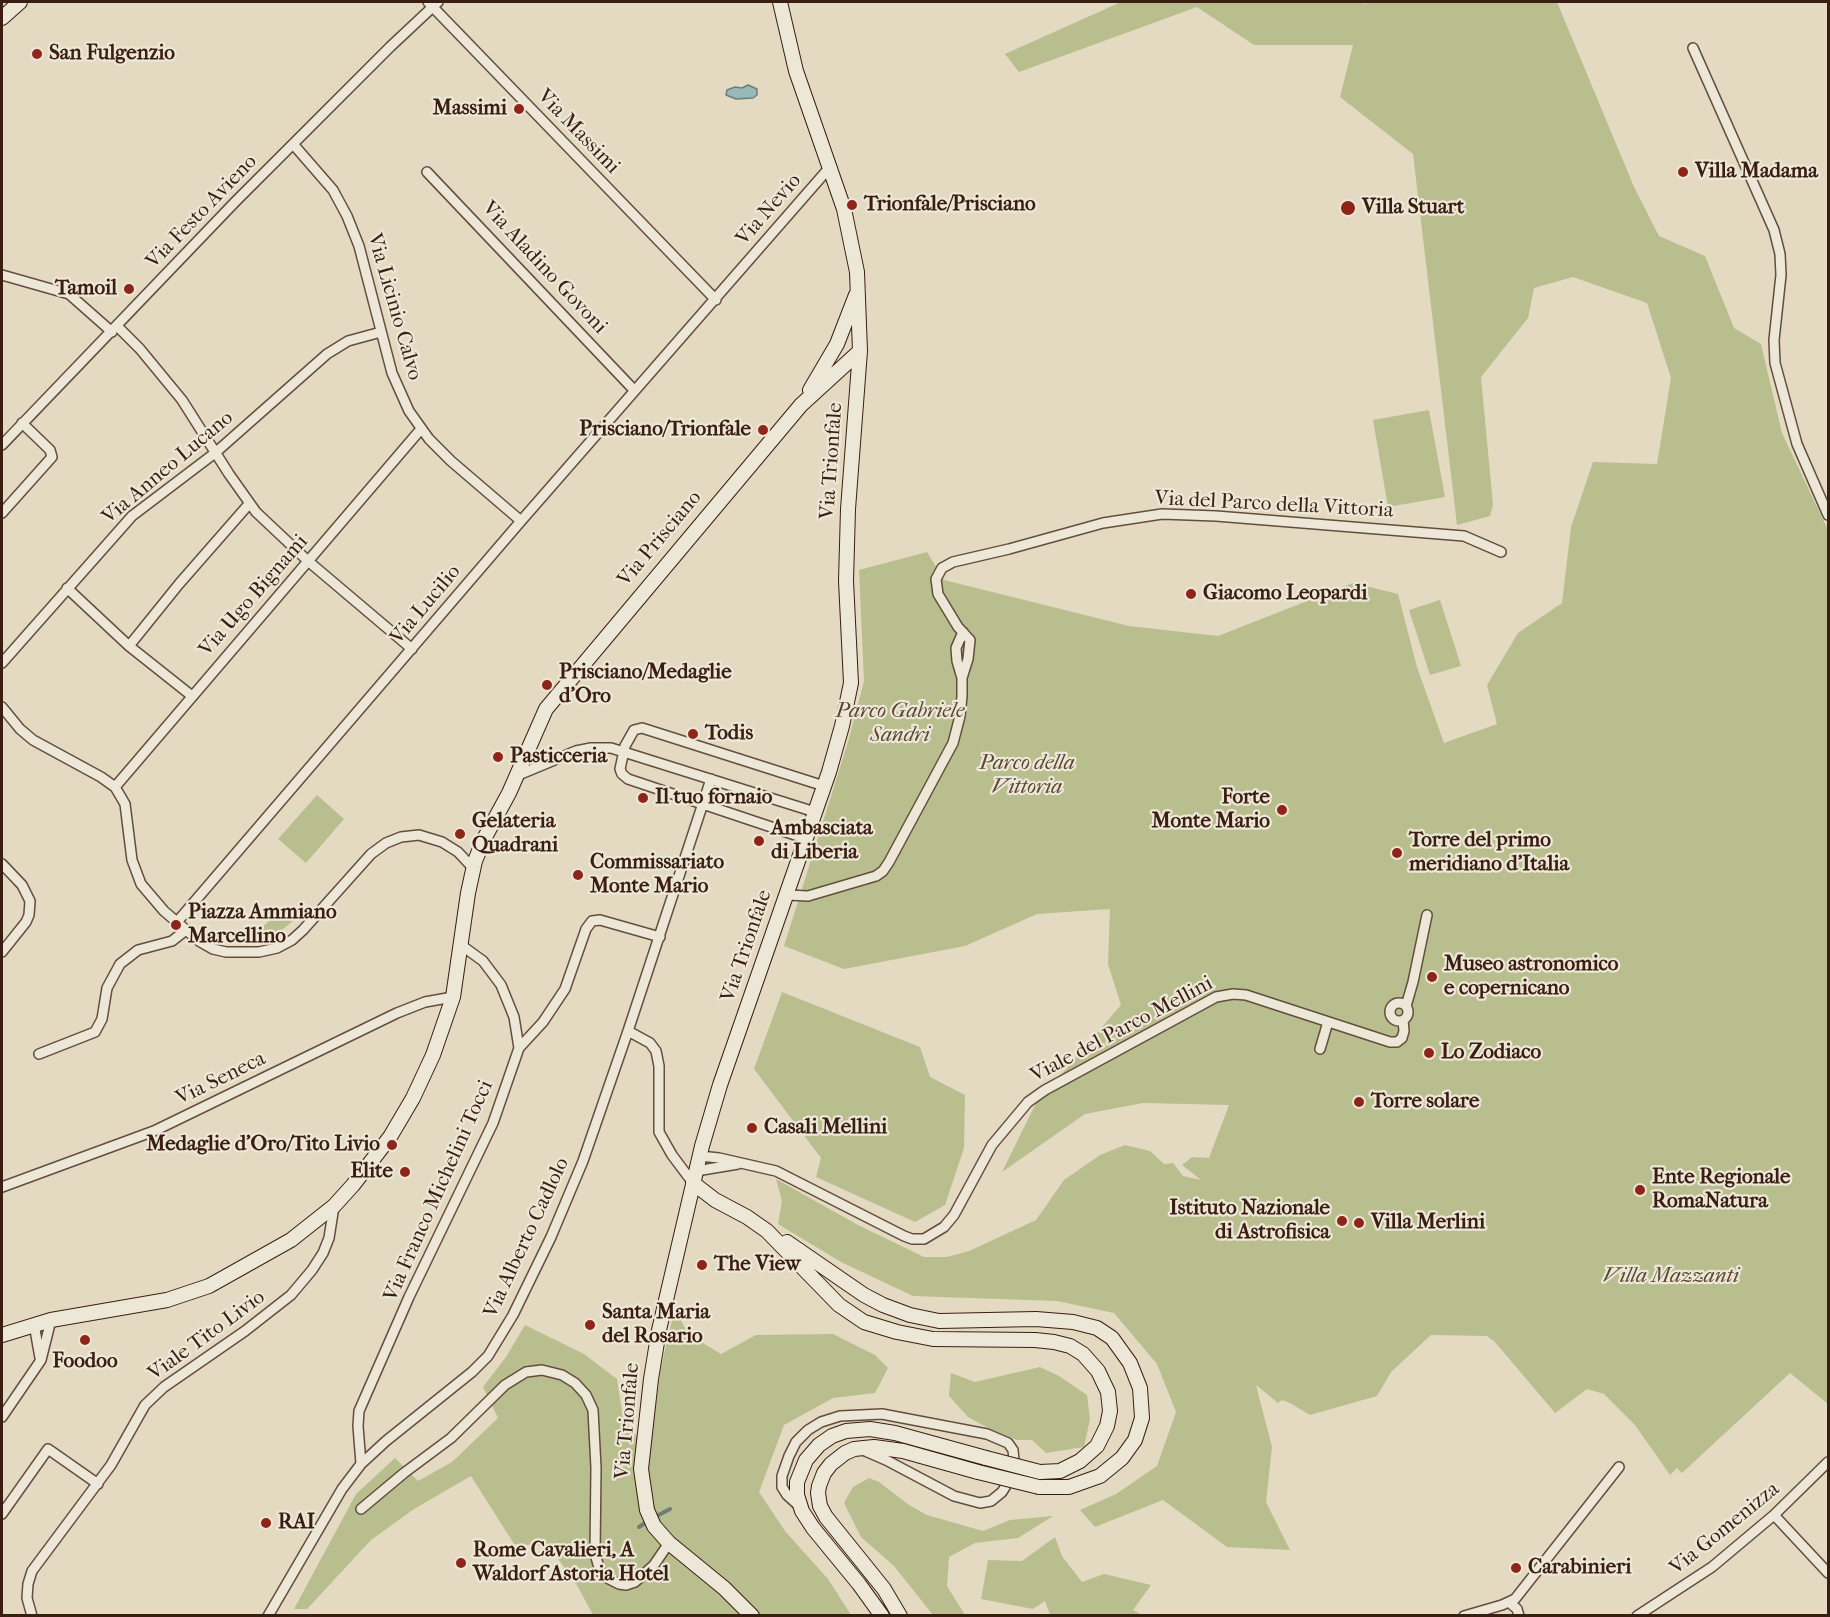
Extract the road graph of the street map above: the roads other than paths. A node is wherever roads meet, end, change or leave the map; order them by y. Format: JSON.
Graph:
{"nodes":[{"id":1,"x":20,"y":2,"type":"edge"},
{"id":2,"x":780,"y":2,"type":"edge"},
{"id":3,"x":433,"y":3,"type":"edge"},
{"id":4,"x":2,"y":18,"type":"edge"},
{"id":5,"x":1693,"y":48,"type":"dead end"},
{"id":6,"x":293,"y":144,"type":"junction"},
{"id":7,"x":830,"y":167,"type":"junction"},
{"id":8,"x":427,"y":172,"type":"dead end"},
{"id":9,"x":2,"y":275,"type":"edge"},
{"id":10,"x":858,"y":289,"type":"junction"},
{"id":11,"x":716,"y":300,"type":"junction"},
{"id":12,"x":115,"y":329,"type":"junction"},
{"id":13,"x":381,"y":332,"type":"junction"},
{"id":14,"x":860,"y":351,"type":"junction"},
{"id":15,"x":634,"y":390,"type":"junction"},
{"id":16,"x":801,"y":405,"type":"junction"},
{"id":17,"x":22,"y":423,"type":"junction"},
{"id":18,"x":422,"y":429,"type":"junction"},
{"id":19,"x":2,"y":445,"type":"edge"},
{"id":20,"x":215,"y":453,"type":"junction"},
{"id":21,"x":249,"y":504,"type":"junction"},
{"id":22,"x":2,"y":513,"type":"edge"},
{"id":23,"x":1828,"y":515,"type":"edge"},
{"id":24,"x":521,"y":521,"type":"junction"},
{"id":25,"x":1501,"y":552,"type":"dead end"},
{"id":26,"x":308,"y":561,"type":"junction"},
{"id":27,"x":67,"y":588,"type":"junction"},
{"id":28,"x":963,"y":632,"type":"junction"},
{"id":29,"x":129,"y":646,"type":"junction"},
{"id":30,"x":412,"y":649,"type":"junction"},
{"id":31,"x":2,"y":663,"type":"edge"},
{"id":32,"x":962,"y":678,"type":"junction"},
{"id":33,"x":192,"y":696,"type":"junction"},
{"id":34,"x":2,"y":706,"type":"edge"},
{"id":35,"x":624,"y":751,"type":"junction"},
{"id":36,"x":516,"y":776,"type":"junction"},
{"id":37,"x":711,"y":779,"type":"junction"},
{"id":38,"x":824,"y":786,"type":"junction"},
{"id":39,"x":115,"y":787,"type":"junction"},
{"id":40,"x":702,"y":804,"type":"junction"},
{"id":41,"x":815,"y":812,"type":"junction"},
{"id":42,"x":807,"y":839,"type":"junction"},
{"id":43,"x":2,"y":864,"type":"edge"},
{"id":44,"x":473,"y":868,"type":"junction"},
{"id":45,"x":788,"y":895,"type":"junction"},
{"id":46,"x":1427,"y":915,"type":"dead end"},
{"id":47,"x":177,"y":922,"type":"junction"},
{"id":48,"x":189,"y":932,"type":"junction"},
{"id":49,"x":660,"y":937,"type":"junction"},
{"id":50,"x":461,"y":945,"type":"junction"},
{"id":51,"x":2,"y":952,"type":"edge"},
{"id":52,"x":453,"y":997,"type":"junction"},
{"id":53,"x":1406,"y":1006,"type":"junction"},
{"id":54,"x":1403,"y":1020,"type":"junction"},
{"id":55,"x":1328,"y":1022,"type":"junction"},
{"id":56,"x":628,"y":1031,"type":"junction"},
{"id":57,"x":519,"y":1048,"type":"junction"},
{"id":58,"x":1320,"y":1049,"type":"dead end"},
{"id":59,"x":39,"y":1054,"type":"dead end"},
{"id":60,"x":700,"y":1156,"type":"junction"},
{"id":61,"x":742,"y":1164,"type":"junction"},
{"id":62,"x":694,"y":1177,"type":"junction"},
{"id":63,"x":2,"y":1187,"type":"edge"},
{"id":64,"x":334,"y":1206,"type":"junction"},
{"id":65,"x":767,"y":1231,"type":"junction"},
{"id":66,"x":51,"y":1320,"type":"junction"},
{"id":67,"x":34,"y":1324,"type":"junction"},
{"id":68,"x":2,"y":1335,"type":"edge"},
{"id":69,"x":40,"y":1360,"type":"junction"},
{"id":70,"x":2,"y":1417,"type":"edge"},
{"id":71,"x":858,"y":1448,"type":"junction"},
{"id":72,"x":1828,"y":1462,"type":"edge"},
{"id":73,"x":360,"y":1464,"type":"junction"},
{"id":74,"x":1619,"y":1467,"type":"dead end"},
{"id":75,"x":98,"y":1484,"type":"junction"},
{"id":76,"x":800,"y":1506,"type":"junction"},
{"id":77,"x":361,"y":1509,"type":"dead end"},
{"id":78,"x":2,"y":1514,"type":"edge"},
{"id":79,"x":1774,"y":1515,"type":"junction"},
{"id":80,"x":669,"y":1543,"type":"junction"},
{"id":81,"x":1828,"y":1573,"type":"edge"},
{"id":82,"x":1506,"y":1604,"type":"junction"},
{"id":83,"x":32,"y":1616,"type":"edge"},
{"id":84,"x":268,"y":1616,"type":"edge"},
{"id":85,"x":752,"y":1616,"type":"edge"},
{"id":86,"x":882,"y":1616,"type":"edge"},
{"id":87,"x":900,"y":1616,"type":"edge"},
{"id":88,"x":1464,"y":1616,"type":"edge"},
{"id":89,"x":1497,"y":1616,"type":"edge"},
{"id":90,"x":1519,"y":1616,"type":"edge"},
{"id":91,"x":1638,"y":1616,"type":"edge"}],
"edges":[{"from":1,"to":4,"type":"main road"},
{"from":2,"to":7,"type":"main road","name":"Via Trionfale"},
{"from":3,"to":6,"type":"street","name":"Via Festo Avieno"},
{"from":3,"to":11,"type":"street","name":"Via Massimi"},
{"from":5,"to":23,"type":"street"},
{"from":6,"to":12,"type":"street","name":"Via Festo Avieno"},
{"from":6,"to":13,"type":"street","name":"Via Licinio Calvo"},
{"from":7,"to":10,"type":"main road","name":"Via Trionfale"},
{"from":7,"to":11,"type":"street","name":"Via Nevio"},
{"from":8,"to":15,"type":"street","name":"Via Aladino Govoni"},
{"from":9,"to":12,"type":"street"},
{"from":10,"to":14,"type":"main road","name":"Via Trionfale"},
{"from":10,"to":16,"type":"main road","name":"Via Prisciano"},
{"from":11,"to":15,"type":"street","name":"Via Lucilio"},
{"from":12,"to":17,"type":"street","name":"Via Festo Avieno"},
{"from":12,"to":20,"type":"street"},
{"from":13,"to":18,"type":"street","name":"Via Licinio Calvo"},
{"from":13,"to":20,"type":"street","name":"Via Anneo Lucano"},
{"from":14,"to":16,"type":"main road","name":"Via Prisciano"},
{"from":14,"to":38,"type":"main road","name":"Via Trionfale"},
{"from":15,"to":24,"type":"street","name":"Via Lucilio"},
{"from":16,"to":36,"type":"main road","name":"Via Prisciano"},
{"from":17,"to":19,"type":"street","name":"Via Festo Avieno"},
{"from":17,"to":22,"type":"street"},
{"from":18,"to":24,"type":"street","name":"Via Licinio Calvo"},
{"from":18,"to":26,"type":"street","name":"Via Ugo Bignami"},
{"from":20,"to":21,"type":"street"},
{"from":20,"to":27,"type":"street","name":"Via Anneo Lucano"},
{"from":21,"to":26,"type":"street"},
{"from":21,"to":29,"type":"street"},
{"from":24,"to":30,"type":"street","name":"Via Lucilio"},
{"from":25,"to":28,"type":"street","name":"Via del Parco della Vittoria"},
{"from":26,"to":30,"type":"street"},
{"from":26,"to":33,"type":"street","name":"Via Ugo Bignami"},
{"from":27,"to":29,"type":"street"},
{"from":27,"to":31,"type":"street","name":"Via Anneo Lucano"},
{"from":28,"to":32,"type":"street","name":"Via del Parco della Vittoria"},
{"from":28,"to":32,"type":"street","name":"Via del Parco della Vittoria"},
{"from":29,"to":33,"type":"street"},
{"from":30,"to":47,"type":"street","name":"Via Lucilio"},
{"from":32,"to":45,"type":"street","name":"Via del Parco della Vittoria"},
{"from":33,"to":39,"type":"street","name":"Via Ugo Bignami"},
{"from":34,"to":39,"type":"street"},
{"from":35,"to":36,"type":"street"},
{"from":35,"to":37,"type":"street"},
{"from":35,"to":38,"type":"street"},
{"from":35,"to":40,"type":"street"},
{"from":36,"to":44,"type":"main road","name":"Via Prisciano"},
{"from":37,"to":40,"type":"street","name":"Via Alberto Cadlolo"},
{"from":37,"to":41,"type":"street"},
{"from":38,"to":41,"type":"main road","name":"Via Trionfale"},
{"from":39,"to":47,"type":"street"},
{"from":40,"to":42,"type":"street"},
{"from":40,"to":49,"type":"street","name":"Via Alberto Cadlolo"},
{"from":41,"to":42,"type":"main road","name":"Via Trionfale"},
{"from":42,"to":45,"type":"main road","name":"Via Trionfale"},
{"from":43,"to":51,"type":"street"},
{"from":44,"to":48,"type":"street"},
{"from":44,"to":50,"type":"main road","name":"Via Prisciano"},
{"from":45,"to":60,"type":"main road","name":"Via Trionfale"},
{"from":46,"to":53,"type":"street","name":"Viale del Parco Mellini"},
{"from":47,"to":48,"type":"street"},
{"from":48,"to":59,"type":"street"},
{"from":49,"to":56,"type":"street","name":"Via Alberto Cadlolo"},
{"from":49,"to":57,"type":"street"},
{"from":50,"to":52,"type":"main road","name":"Via Prisciano"},
{"from":50,"to":57,"type":"street","name":"Via Franco Michelini Tocci"},
{"from":52,"to":63,"type":"street","name":"Via Seneca"},
{"from":52,"to":64,"type":"main road","name":"Via Prisciano"},
{"from":53,"to":54,"type":"street","name":"Viale del Parco Mellini"},
{"from":53,"to":54,"type":"street","name":"Viale del Parco Mellini"},
{"from":54,"to":55,"type":"street","name":"Viale del Parco Mellini"},
{"from":55,"to":58,"type":"street"},
{"from":55,"to":61,"type":"street","name":"Viale del Parco Mellini"},
{"from":56,"to":62,"type":"street"},
{"from":56,"to":73,"type":"street","name":"Via Alberto Cadlolo"},
{"from":57,"to":73,"type":"street","name":"Via Franco Michelini Tocci"},
{"from":60,"to":61,"type":"street","name":"Viale del Parco Mellini"},
{"from":60,"to":62,"type":"main road","name":"Via Trionfale"},
{"from":61,"to":62,"type":"street","name":"Viale del Parco Mellini"},
{"from":62,"to":65,"type":"main road"},
{"from":62,"to":80,"type":"main road","name":"Via Trionfale"},
{"from":64,"to":66,"type":"main road","name":"Via Prisciano"},
{"from":64,"to":75,"type":"street","name":"Viale Tito Livio"},
{"from":65,"to":71,"type":"main road","bridge":true},
{"from":65,"to":76,"type":"main road","bridge":true},
{"from":66,"to":67,"type":"main road","name":"Via Prisciano"},
{"from":66,"to":69,"type":"street"},
{"from":67,"to":68,"type":"main road","name":"Via Prisciano"},
{"from":67,"to":69,"type":"street"},
{"from":69,"to":70,"type":"street"},
{"from":71,"to":76,"type":"street"},
{"from":71,"to":87,"type":"main road"},
{"from":72,"to":79,"type":"street","name":"Via Gomenizza"},
{"from":73,"to":84,"type":"street","name":"Via Alberto Cadlolo"},
{"from":74,"to":82,"type":"street"},
{"from":75,"to":78,"type":"street"},
{"from":75,"to":83,"type":"street","name":"Viale Tito Livio"},
{"from":76,"to":86,"type":"main road"},
{"from":77,"to":80,"type":"street"},
{"from":79,"to":81,"type":"street"},
{"from":79,"to":91,"type":"street","name":"Via Gomenizza"},
{"from":80,"to":85,"type":"main road","name":"Via Trionfale"},
{"from":82,"to":88,"type":"street"},
{"from":82,"to":89,"type":"street"},
{"from":82,"to":90,"type":"street"}]}
